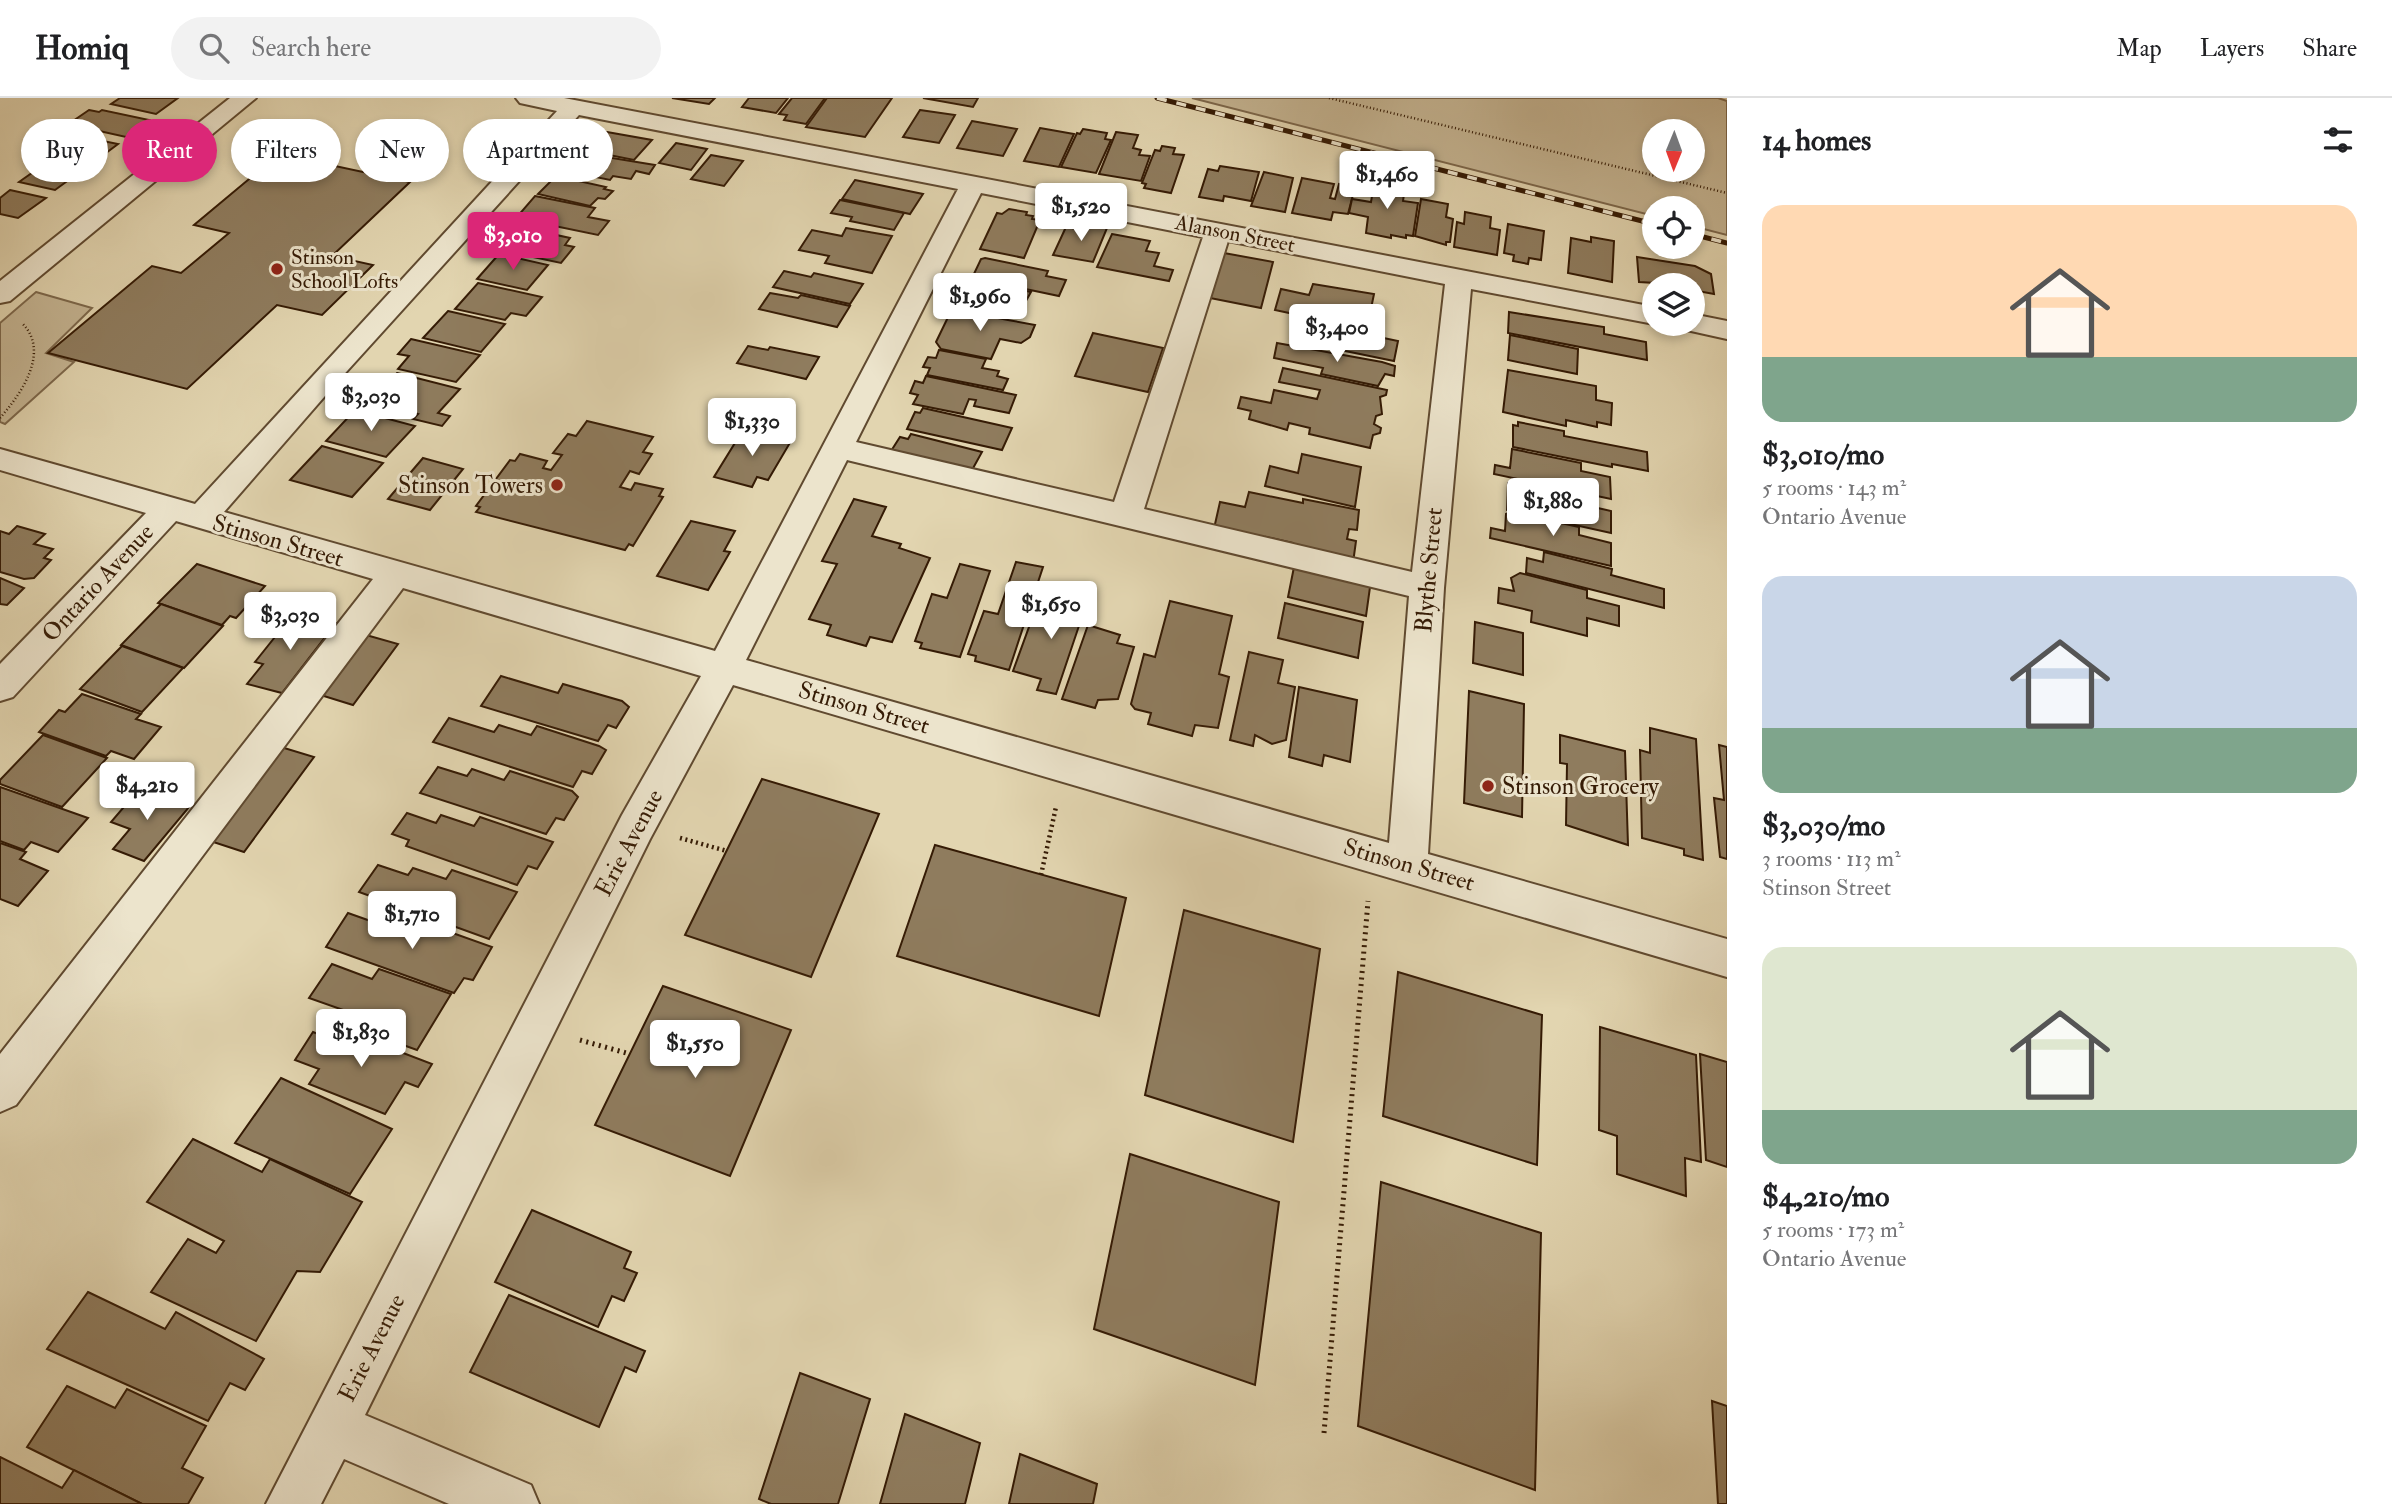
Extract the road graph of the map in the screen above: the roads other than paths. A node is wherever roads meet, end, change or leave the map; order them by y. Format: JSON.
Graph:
{"nodes":[{"id":1,"x":244,"y":98,"type":"edge"},
{"id":2,"x":528,"y":98,"type":"edge"},
{"id":3,"x":573,"y":107,"type":"junction"},
{"id":4,"x":973,"y":184,"type":"junction"},
{"id":5,"x":1218,"y":231,"type":"junction"},
{"id":6,"x":1459,"y":277,"type":"junction"},
{"id":7,"x":0,"y":295,"type":"edge"},
{"id":8,"x":1642,"y":314,"type":"edge"},
{"id":9,"x":1705,"y":326,"type":"edge"},
{"id":10,"x":1727,"y":330,"type":"edge"},
{"id":11,"x":838,"y":448,"type":"junction"},
{"id":12,"x":0,"y":459,"type":"edge"},
{"id":13,"x":184,"y":514,"type":"junction"},
{"id":14,"x":1126,"y":516,"type":"junction"},
{"id":15,"x":395,"y":575,"type":"junction"},
{"id":16,"x":1427,"y":588,"type":"junction"},
{"id":17,"x":724,"y":668,"type":"junction"},
{"id":18,"x":0,"y":687,"type":"edge"},
{"id":19,"x":1407,"y":865,"type":"junction"},
{"id":20,"x":1727,"y":958,"type":"edge"},
{"id":21,"x":0,"y":1090,"type":"edge"},
{"id":22,"x":332,"y":1427,"type":"junction"},
{"id":23,"x":293,"y":1504,"type":"edge"},
{"id":24,"x":512,"y":1504,"type":"edge"}],
"edges":[{"from":1,"to":7,"type":"street"},
{"from":2,"to":3,"type":"street","name":"Alanson Street"},
{"from":3,"to":4,"type":"street","name":"Alanson Street"},
{"from":3,"to":13,"type":"street","name":"Ontario Avenue"},
{"from":4,"to":5,"type":"street","name":"Alanson Street"},
{"from":4,"to":11,"type":"street","name":"Erie Avenue"},
{"from":5,"to":6,"type":"street","name":"Alanson Street"},
{"from":5,"to":14,"type":"street"},
{"from":6,"to":8,"type":"street","name":"Alanson Street"},
{"from":6,"to":16,"type":"street","name":"Blythe Street"},
{"from":9,"to":10,"type":"street"},
{"from":11,"to":14,"type":"street"},
{"from":11,"to":17,"type":"street","name":"Erie Avenue"},
{"from":12,"to":13,"type":"street","name":"Stinson Street"},
{"from":13,"to":15,"type":"street","name":"Stinson Street"},
{"from":13,"to":18,"type":"street","name":"Ontario Avenue"},
{"from":14,"to":16,"type":"street"},
{"from":15,"to":17,"type":"street","name":"Stinson Street"},
{"from":15,"to":21,"type":"street"},
{"from":16,"to":19,"type":"street","name":"Blythe Street"},
{"from":17,"to":19,"type":"street","name":"Stinson Street"},
{"from":17,"to":22,"type":"street","name":"Erie Avenue"},
{"from":19,"to":20,"type":"street","name":"Stinson Street"},
{"from":22,"to":23,"type":"street","name":"Erie Avenue"},
{"from":22,"to":24,"type":"street"}]}
